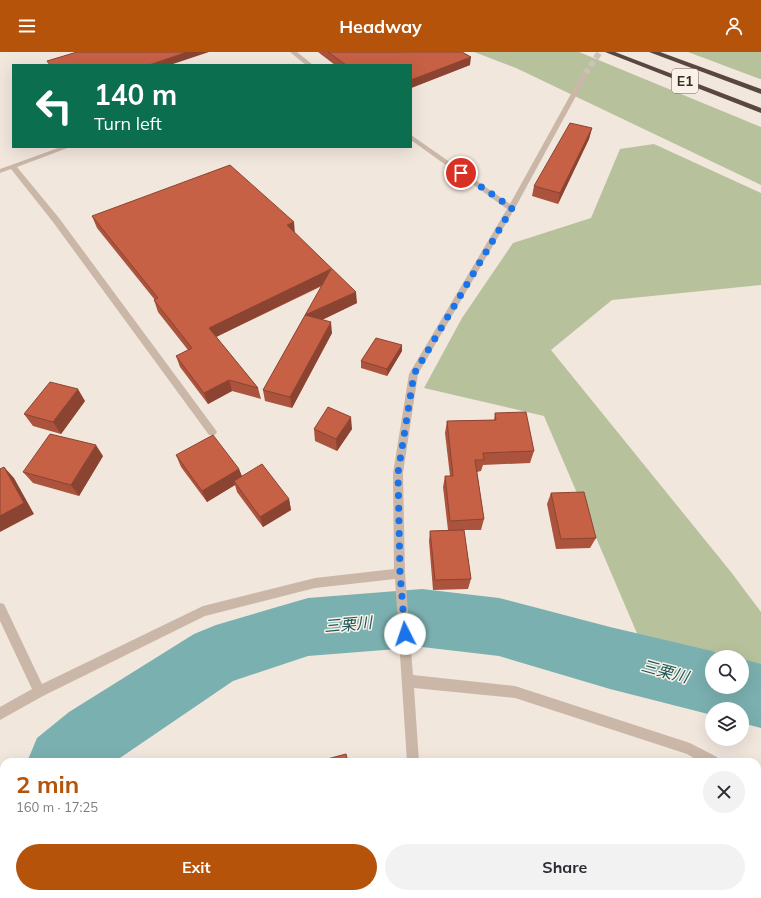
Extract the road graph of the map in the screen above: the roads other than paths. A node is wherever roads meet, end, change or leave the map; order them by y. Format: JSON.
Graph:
{"nodes":[{"id":1,"x":293,"y":52,"type":"edge"},
{"id":2,"x":608,"y":52,"type":"edge"},
{"id":3,"x":653,"y":52,"type":"edge"},
{"id":4,"x":308,"y":63,"type":"edge"},
{"id":5,"x":585,"y":74,"type":"tunnel mouth"},
{"id":6,"x":761,"y":92,"type":"edge"},
{"id":7,"x":761,"y":111,"type":"edge"},
{"id":8,"x":412,"y":138,"type":"edge"},
{"id":9,"x":64,"y":148,"type":"edge"},
{"id":10,"x":13,"y":167,"type":"junction"},
{"id":11,"x":0,"y":171,"type":"edge"},
{"id":12,"x":512,"y":208,"type":"junction"},
{"id":13,"x":212,"y":432,"type":"dead end"},
{"id":14,"x":400,"y":573,"type":"junction"},
{"id":15,"x":0,"y":608,"type":"edge"},
{"id":16,"x":409,"y":680,"type":"junction"},
{"id":17,"x":39,"y":692,"type":"junction"},
{"id":18,"x":0,"y":714,"type":"edge"},
{"id":19,"x":413,"y":758,"type":"edge"},
{"id":20,"x":705,"y":758,"type":"edge"}],
"edges":[{"from":1,"to":4,"type":"street"},
{"from":2,"to":7,"type":"highway","number":"E1"},
{"from":3,"to":6,"type":"highway","number":"E1"},
{"from":5,"to":12,"type":"street"},
{"from":8,"to":12,"type":"street"},
{"from":9,"to":10,"type":"street"},
{"from":10,"to":11,"type":"street"},
{"from":10,"to":13,"type":"street"},
{"from":12,"to":14,"type":"street"},
{"from":14,"to":16,"type":"street"},
{"from":14,"to":17,"type":"street"},
{"from":15,"to":17,"type":"street"},
{"from":16,"to":19,"type":"street"},
{"from":16,"to":20,"type":"street"},
{"from":17,"to":18,"type":"street"}]}
